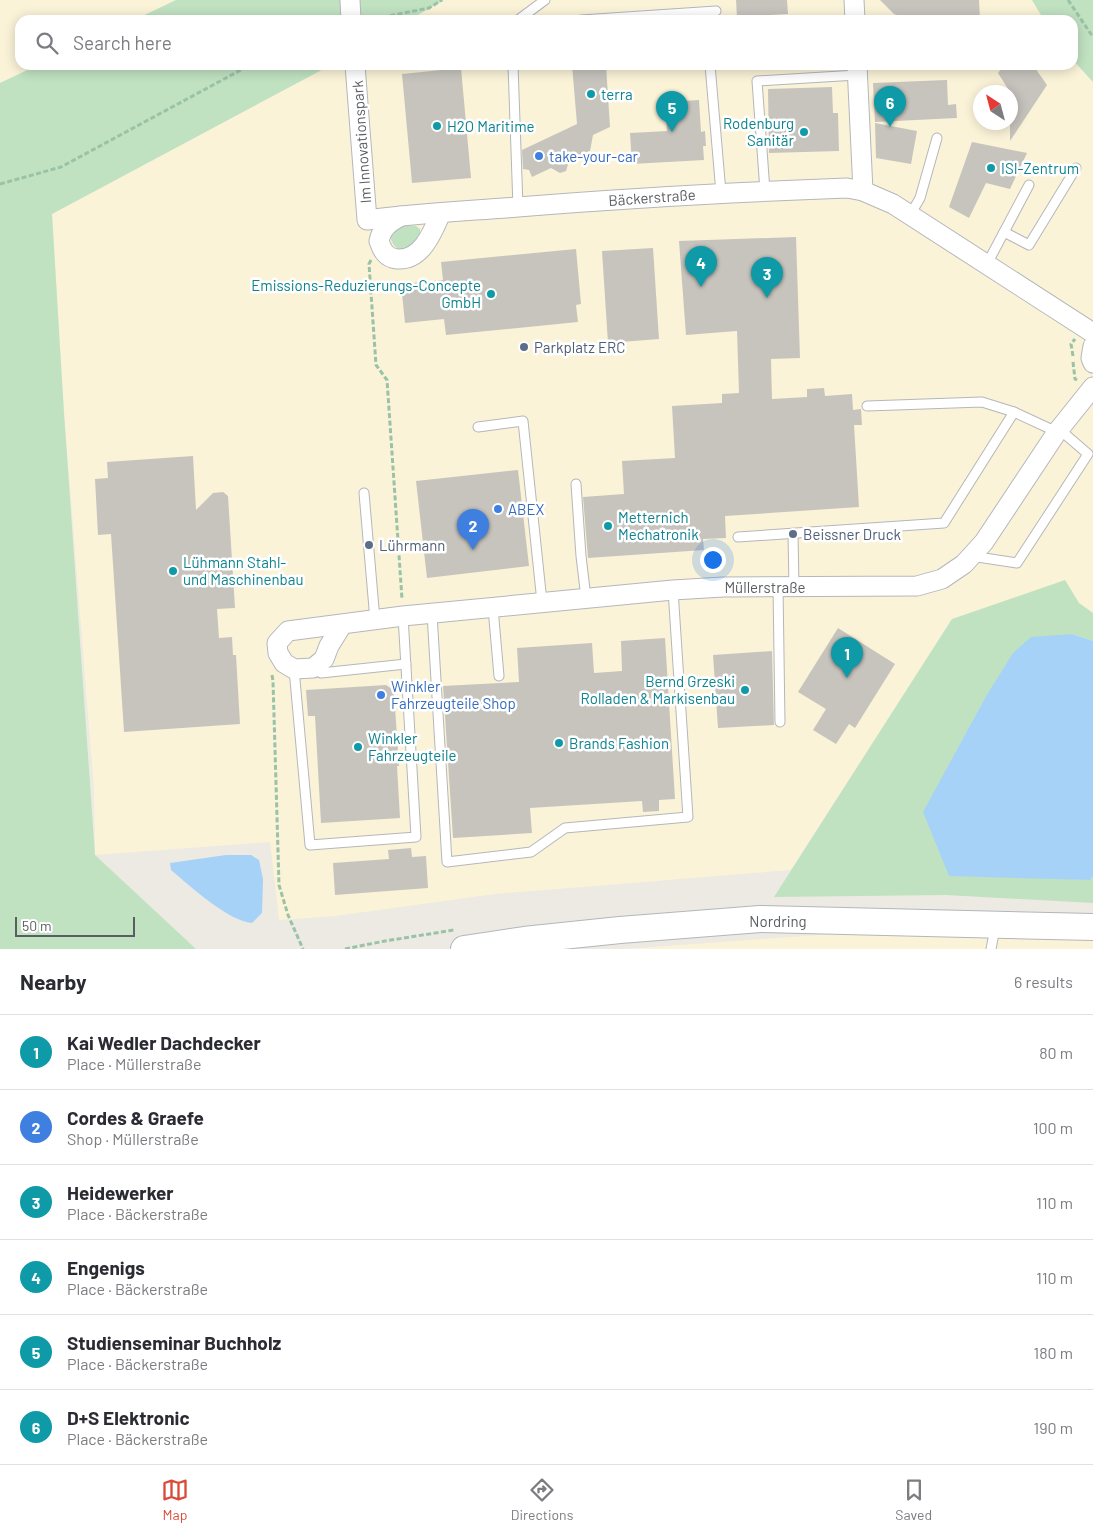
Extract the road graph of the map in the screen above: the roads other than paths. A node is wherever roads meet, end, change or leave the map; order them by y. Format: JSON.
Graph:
{"nodes":[{"id":1,"x":350,"y":0,"type":"edge"},
{"id":2,"x":545,"y":0,"type":"edge"},
{"id":3,"x":854,"y":0,"type":"edge"},
{"id":4,"x":716,"y":11,"type":"dead end"},
{"id":5,"x":352,"y":15,"type":"edge"},
{"id":6,"x":525,"y":15,"type":"edge"},
{"id":7,"x":656,"y":15,"type":"edge"},
{"id":8,"x":855,"y":15,"type":"edge"},
{"id":9,"x":355,"y":70,"type":"edge"},
{"id":10,"x":513,"y":70,"type":"edge"},
{"id":11,"x":710,"y":70,"type":"edge"},
{"id":12,"x":857,"y":70,"type":"edge"},
{"id":13,"x":937,"y":138,"type":"dead end"},
{"id":14,"x":1076,"y":168,"type":"dead end"},
{"id":15,"x":1029,"y":184,"type":"dead end"},
{"id":16,"x":765,"y":191,"type":"junction"},
{"id":17,"x":863,"y":191,"type":"junction"},
{"id":18,"x":721,"y":193,"type":"junction"},
{"id":19,"x":518,"y":207,"type":"junction"},
{"id":20,"x":441,"y":213,"type":"junction"},
{"id":21,"x":402,"y":215,"type":"junction"},
{"id":22,"x":910,"y":215,"type":"junction"},
{"id":23,"x":366,"y":220,"type":"joint"},
{"id":24,"x":1004,"y":232,"type":"junction"},
{"id":25,"x":987,"y":264,"type":"junction"},
{"id":26,"x":1093,"y":333,"type":"edge"},
{"id":27,"x":1093,"y":346,"type":"edge"},
{"id":28,"x":1093,"y":363,"type":"edge"},
{"id":29,"x":1093,"y":387,"type":"edge"},
{"id":30,"x":867,"y":406,"type":"dead end"},
{"id":31,"x":1014,"y":412,"type":"junction"},
{"id":32,"x":478,"y":427,"type":"dead end"},
{"id":33,"x":1058,"y":430,"type":"junction"},
{"id":34,"x":576,"y":484,"type":"dead end"},
{"id":35,"x":364,"y":493,"type":"dead end"},
{"id":36,"x":793,"y":534,"type":"junction"},
{"id":37,"x":738,"y":537,"type":"dead end"},
{"id":38,"x":971,"y":556,"type":"junction"},
{"id":39,"x":786,"y":587,"type":"junction"},
{"id":40,"x":674,"y":590,"type":"junction"},
{"id":41,"x":586,"y":598,"type":"junction"},
{"id":42,"x":542,"y":602,"type":"junction"},
{"id":43,"x":493,"y":608,"type":"junction"},
{"id":44,"x":432,"y":614,"type":"junction"},
{"id":45,"x":403,"y":616,"type":"junction"},
{"id":46,"x":375,"y":620,"type":"junction"},
{"id":47,"x":342,"y":625,"type":"junction"},
{"id":48,"x":406,"y":664,"type":"junction"},
{"id":49,"x":303,"y":669,"type":"junction"},
{"id":50,"x":499,"y":676,"type":"dead end"},
{"id":51,"x":780,"y":722,"type":"dead end"},
{"id":52,"x":1093,"y":928,"type":"edge"},
{"id":53,"x":993,"y":937,"type":"edge"},
{"id":54,"x":523,"y":944,"type":"edge"},
{"id":55,"x":464,"y":949,"type":"edge"}],
"edges":[{"from":1,"to":5,"type":"street"},
{"from":2,"to":6,"type":"lane"},
{"from":3,"to":8,"type":"street"},
{"from":4,"to":7,"type":"lane"},
{"from":9,"to":23,"type":"street","name":"Im Innovationspark"},
{"from":10,"to":19,"type":"lane"},
{"from":11,"to":18,"type":"lane"},
{"from":12,"to":16,"type":"lane"},
{"from":12,"to":17,"type":"street"},
{"from":13,"to":22,"type":"lane"},
{"from":14,"to":24,"type":"lane"},
{"from":15,"to":24,"type":"lane"},
{"from":16,"to":17,"type":"street","name":"Bäckerstraße"},
{"from":16,"to":18,"type":"street","name":"Bäckerstraße"},
{"from":17,"to":22,"type":"street","name":"Bäckerstraße"},
{"from":18,"to":19,"type":"street","name":"Bäckerstraße"},
{"from":19,"to":20,"type":"street","name":"Bäckerstraße"},
{"from":20,"to":21,"type":"street","name":"Bäckerstraße"},
{"from":20,"to":21,"type":"street"},
{"from":21,"to":23,"type":"street","name":"Bäckerstraße"},
{"from":22,"to":25,"type":"street","name":"Bäckerstraße"},
{"from":24,"to":25,"type":"lane"},
{"from":25,"to":26,"type":"street","name":"Bäckerstraße"},
{"from":27,"to":28,"type":"street"},
{"from":29,"to":33,"type":"street","name":"Müllerstraße"},
{"from":30,"to":31,"type":"lane"},
{"from":31,"to":33,"type":"lane"},
{"from":31,"to":36,"type":"lane"},
{"from":32,"to":42,"type":"lane"},
{"from":33,"to":38,"type":"street","name":"Müllerstraße"},
{"from":33,"to":38,"type":"lane"},
{"from":34,"to":41,"type":"lane"},
{"from":35,"to":46,"type":"lane"},
{"from":36,"to":37,"type":"lane"},
{"from":36,"to":39,"type":"lane"},
{"from":38,"to":39,"type":"street","name":"Müllerstraße"},
{"from":39,"to":40,"type":"street","name":"Müllerstraße"},
{"from":39,"to":51,"type":"lane"},
{"from":40,"to":41,"type":"street","name":"Müllerstraße"},
{"from":40,"to":44,"type":"lane"},
{"from":41,"to":42,"type":"street","name":"Müllerstraße"},
{"from":42,"to":43,"type":"street","name":"Müllerstraße"},
{"from":43,"to":44,"type":"street","name":"Müllerstraße"},
{"from":43,"to":50,"type":"lane"},
{"from":44,"to":45,"type":"street","name":"Müllerstraße"},
{"from":45,"to":46,"type":"street","name":"Müllerstraße"},
{"from":45,"to":48,"type":"lane"},
{"from":46,"to":47,"type":"street","name":"Müllerstraße"},
{"from":47,"to":49,"type":"street"},
{"from":47,"to":49,"type":"street","name":"Müllerstraße"},
{"from":48,"to":49,"type":"lane"},
{"from":48,"to":49,"type":"lane"},
{"from":52,"to":53,"type":"street","name":"Nordring"},
{"from":53,"to":54,"type":"street","name":"Nordring"},
{"from":54,"to":55,"type":"street","name":"Nordring"}]}
